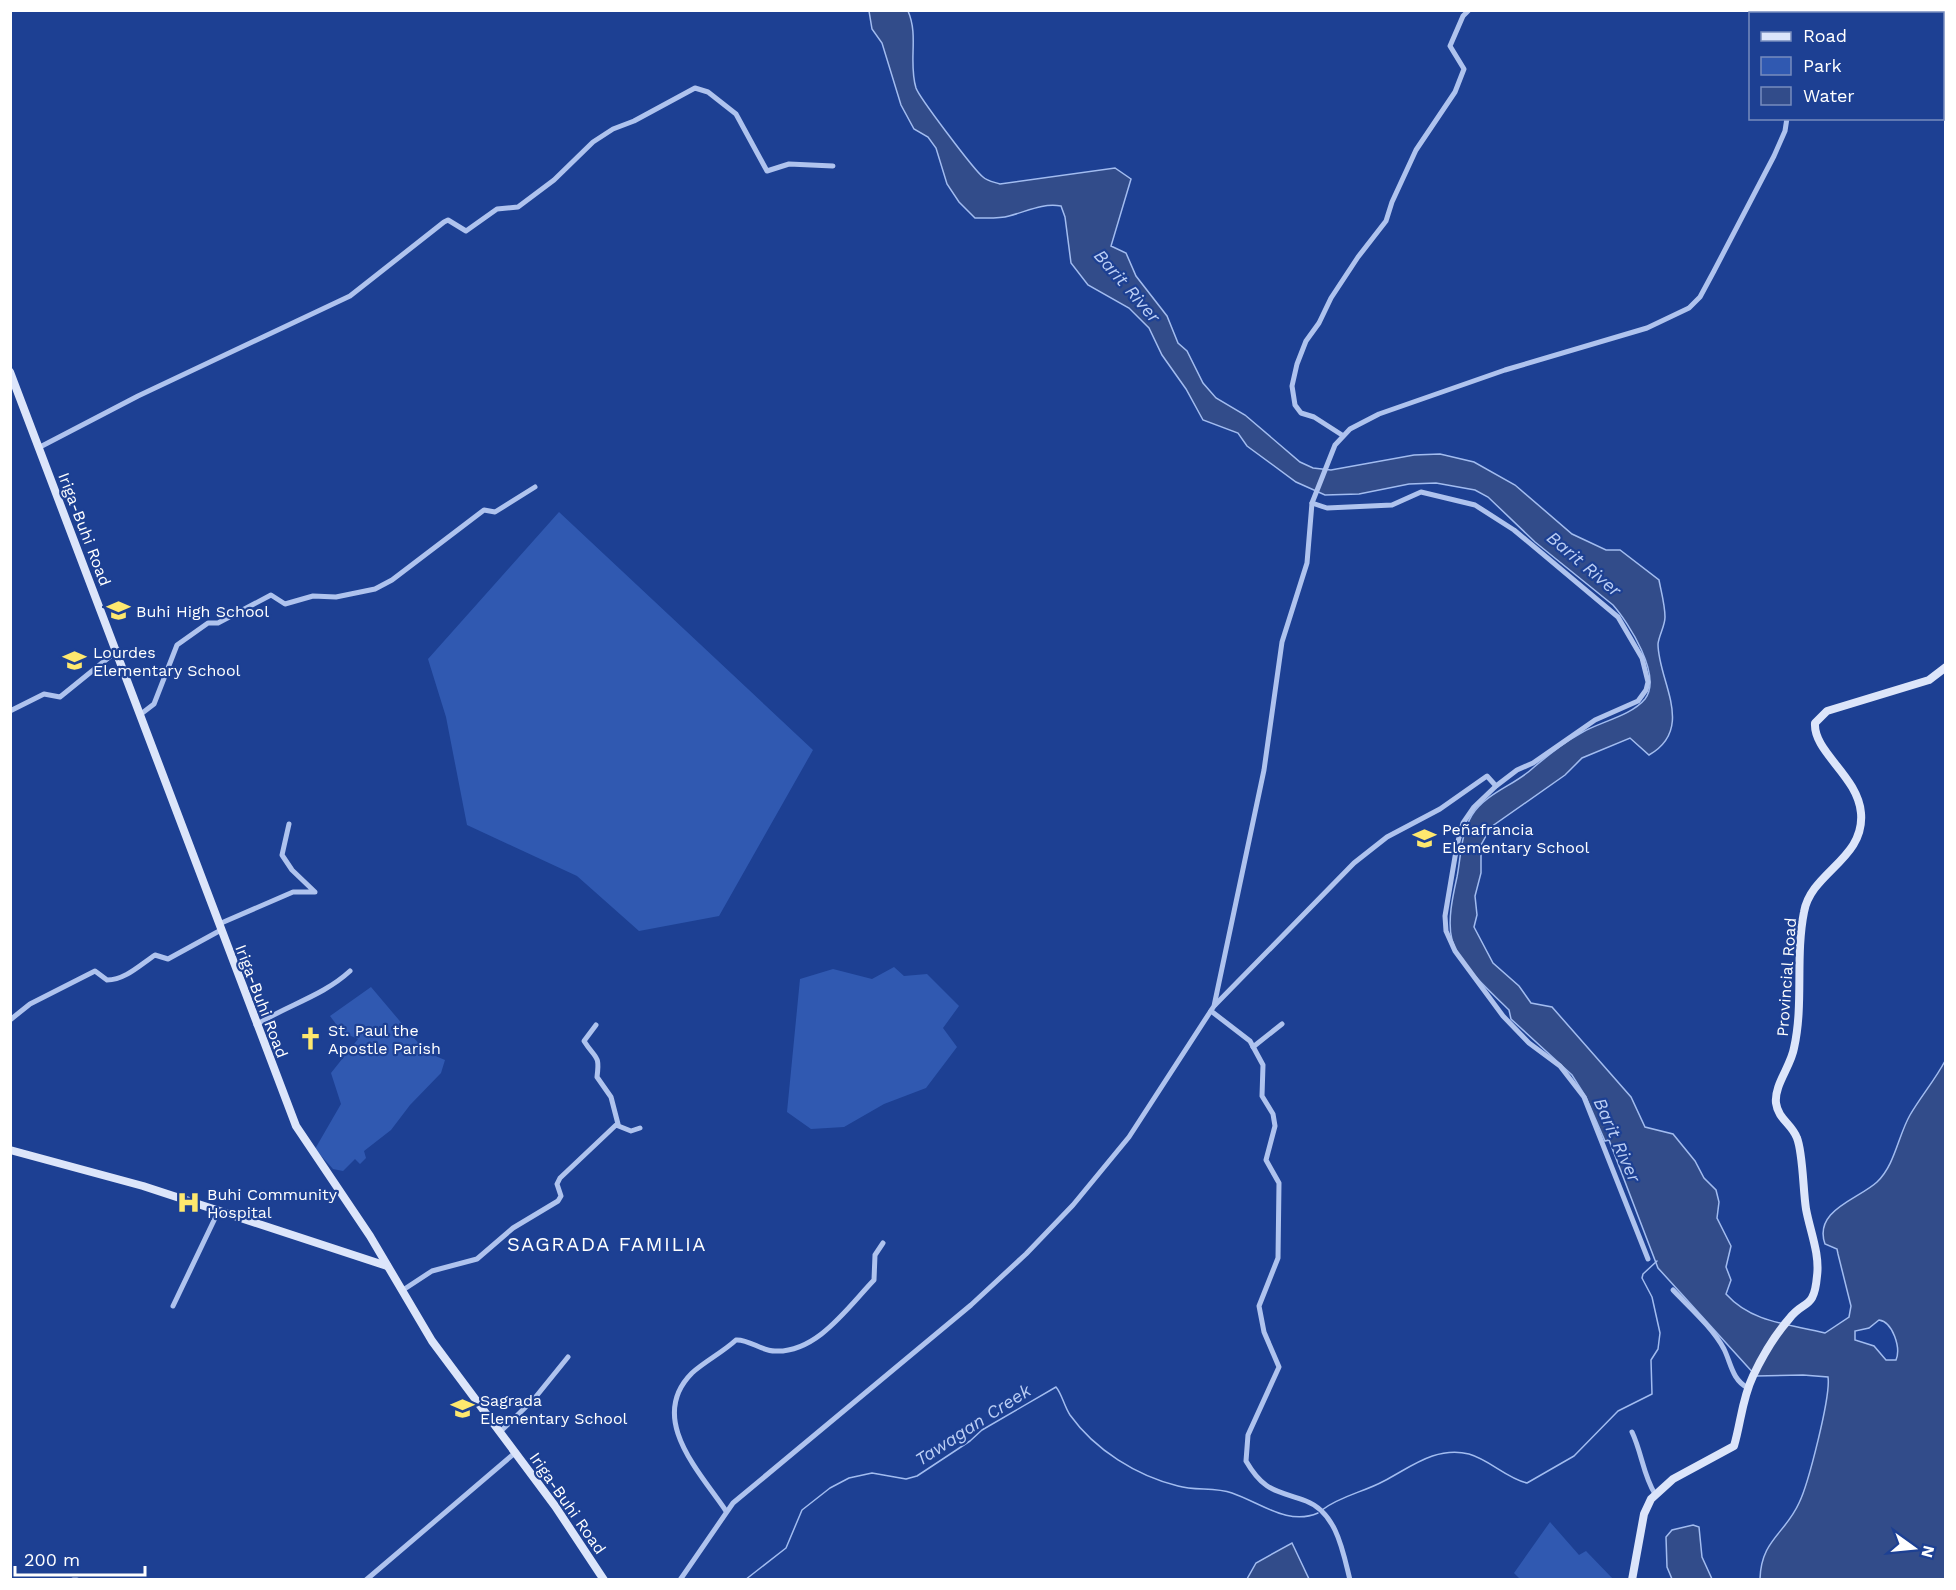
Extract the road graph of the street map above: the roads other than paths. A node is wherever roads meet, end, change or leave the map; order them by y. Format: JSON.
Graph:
{"nodes":[{"id":1,"x":1469,"y":10,"type":"edge"},
{"id":2,"x":1786,"y":120,"type":"edge"},
{"id":3,"x":833,"y":166,"type":"dead end"},
{"id":4,"x":10,"y":372,"type":"edge"},
{"id":5,"x":13,"y":385,"type":"edge"},
{"id":6,"x":1342,"y":435,"type":"junction"},
{"id":7,"x":40,"y":447,"type":"junction"},
{"id":8,"x":535,"y":487,"type":"dead end"},
{"id":9,"x":1312,"y":503,"type":"junction"},
{"id":10,"x":118,"y":650,"type":"junction"},
{"id":11,"x":1946,"y":667,"type":"edge"},
{"id":12,"x":10,"y":711,"type":"edge"},
{"id":13,"x":141,"y":714,"type":"junction"},
{"id":14,"x":1496,"y":786,"type":"junction"},
{"id":15,"x":289,"y":824,"type":"dead end"},
{"id":16,"x":220,"y":927,"type":"junction"},
{"id":17,"x":350,"y":971,"type":"dead end"},
{"id":18,"x":1212,"y":1008,"type":"junction"},
{"id":19,"x":10,"y":1020,"type":"edge"},
{"id":20,"x":1282,"y":1024,"type":"dead end"},
{"id":21,"x":256,"y":1025,"type":"junction"},
{"id":22,"x":596,"y":1025,"type":"dead end"},
{"id":23,"x":1253,"y":1047,"type":"junction"},
{"id":24,"x":618,"y":1124,"type":"junction"},
{"id":25,"x":640,"y":1128,"type":"dead end"},
{"id":26,"x":10,"y":1150,"type":"edge"},
{"id":27,"x":218,"y":1212,"type":"junction"},
{"id":28,"x":883,"y":1243,"type":"dead end"},
{"id":29,"x":1648,"y":1259,"type":"dead end"},
{"id":30,"x":387,"y":1266,"type":"junction"},
{"id":31,"x":403,"y":1290,"type":"junction"},
{"id":32,"x":1673,"y":1290,"type":"dead end"},
{"id":33,"x":173,"y":1306,"type":"dead end"},
{"id":34,"x":568,"y":1357,"type":"dead end"},
{"id":35,"x":1748,"y":1388,"type":"junction"},
{"id":36,"x":500,"y":1432,"type":"junction"},
{"id":37,"x":1632,"y":1432,"type":"dead end"},
{"id":38,"x":516,"y":1452,"type":"junction"},
{"id":39,"x":1655,"y":1494,"type":"junction"},
{"id":40,"x":726,"y":1511,"type":"junction"},
{"id":41,"x":366,"y":1580,"type":"edge"},
{"id":42,"x":604,"y":1580,"type":"edge"},
{"id":43,"x":680,"y":1580,"type":"edge"},
{"id":44,"x":1350,"y":1580,"type":"edge"},
{"id":45,"x":1632,"y":1580,"type":"edge"}],
"edges":[{"from":1,"to":6,"type":"street"},
{"from":2,"to":6,"type":"street"},
{"from":3,"to":7,"type":"street"},
{"from":4,"to":5,"type":"main road","name":"Iriga-Buhi Road"},
{"from":5,"to":7,"type":"main road","name":"Iriga-Buhi Road"},
{"from":6,"to":9,"type":"street"},
{"from":7,"to":10,"type":"main road","name":"Iriga-Buhi Road"},
{"from":8,"to":13,"type":"street"},
{"from":9,"to":14,"type":"street"},
{"from":9,"to":18,"type":"street"},
{"from":10,"to":12,"type":"street"},
{"from":10,"to":13,"type":"main road","name":"Iriga-Buhi Road"},
{"from":11,"to":35,"type":"main road","name":"Provincial Road"},
{"from":13,"to":16,"type":"main road","name":"Iriga-Buhi Road"},
{"from":14,"to":18,"type":"street"},
{"from":14,"to":29,"type":"street"},
{"from":15,"to":16,"type":"street"},
{"from":16,"to":19,"type":"street"},
{"from":16,"to":21,"type":"main road","name":"Iriga-Buhi Road"},
{"from":17,"to":21,"type":"street"},
{"from":18,"to":23,"type":"street"},
{"from":18,"to":40,"type":"street"},
{"from":20,"to":23,"type":"street"},
{"from":21,"to":30,"type":"main road","name":"Iriga-Buhi Road"},
{"from":22,"to":24,"type":"street"},
{"from":23,"to":44,"type":"street"},
{"from":24,"to":25,"type":"street"},
{"from":24,"to":31,"type":"street"},
{"from":26,"to":27,"type":"main road"},
{"from":27,"to":30,"type":"main road"},
{"from":27,"to":33,"type":"street"},
{"from":28,"to":40,"type":"street"},
{"from":30,"to":31,"type":"main road","name":"Iriga-Buhi Road"},
{"from":31,"to":36,"type":"main road","name":"Iriga-Buhi Road"},
{"from":32,"to":35,"type":"street"},
{"from":34,"to":36,"type":"street"},
{"from":35,"to":39,"type":"main road","name":"Provincial Road"},
{"from":36,"to":38,"type":"main road","name":"Iriga-Buhi Road"},
{"from":37,"to":39,"type":"street"},
{"from":38,"to":41,"type":"street"},
{"from":38,"to":42,"type":"main road","name":"Iriga-Buhi Road"},
{"from":39,"to":45,"type":"main road"},
{"from":40,"to":43,"type":"street"}]}
